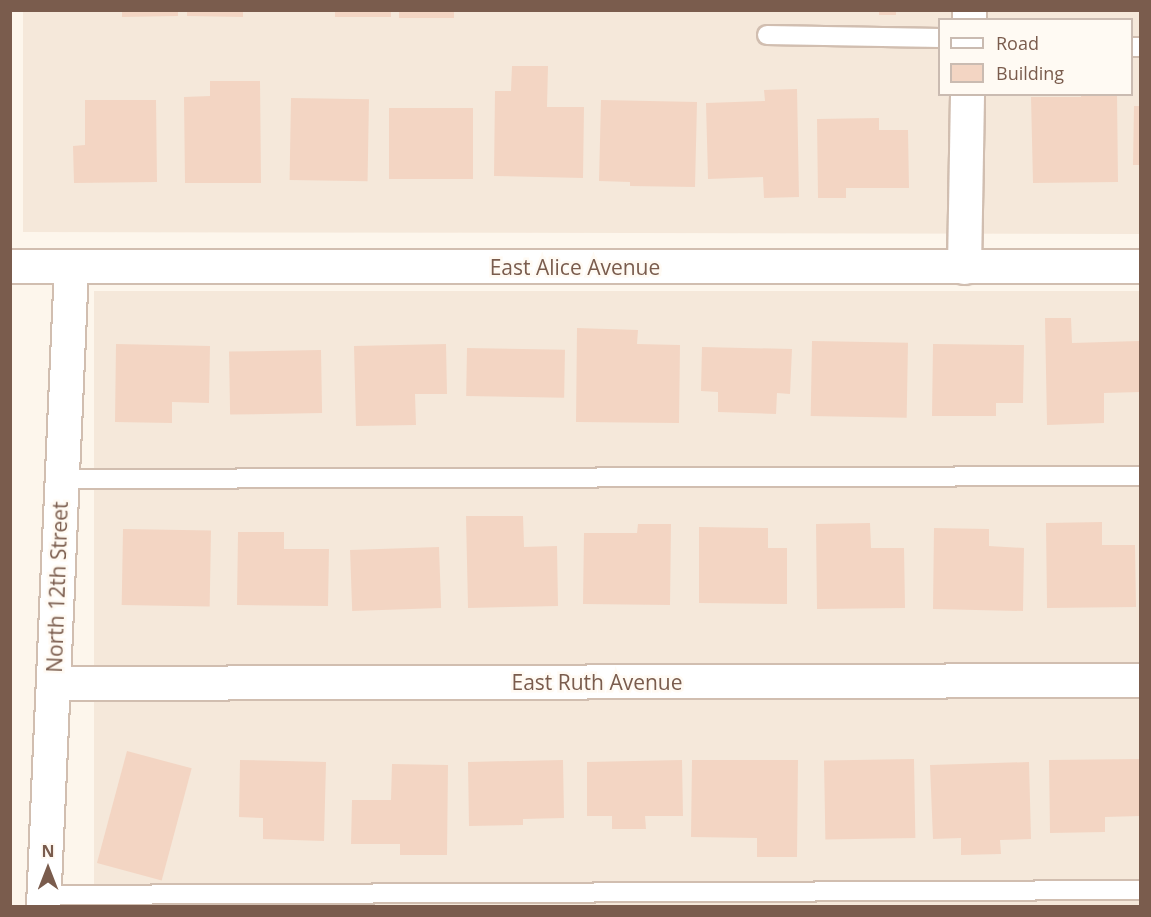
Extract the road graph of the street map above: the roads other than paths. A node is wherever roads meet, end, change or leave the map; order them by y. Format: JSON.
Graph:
{"nodes":[{"id":1,"x":767,"y":35,"type":"dead end"},
{"id":2,"x":938,"y":38,"type":"edge"},
{"id":3,"x":968,"y":96,"type":"edge"},
{"id":4,"x":10,"y":266,"type":"edge"},
{"id":5,"x":1140,"y":266,"type":"edge"},
{"id":6,"x":964,"y":267,"type":"junction"},
{"id":7,"x":71,"y":268,"type":"junction"},
{"id":8,"x":1140,"y":476,"type":"edge"},
{"id":9,"x":61,"y":479,"type":"junction"},
{"id":10,"x":1140,"y":680,"type":"edge"},
{"id":11,"x":53,"y":682,"type":"junction"},
{"id":12,"x":1140,"y":890,"type":"edge"},
{"id":13,"x":43,"y":901,"type":"edge"}],
"edges":[{"from":1,"to":2,"type":"lane"},
{"from":3,"to":6,"type":"street"},
{"from":4,"to":7,"type":"street","name":"East Alice Avenue"},
{"from":5,"to":6,"type":"street","name":"East Alice Avenue"},
{"from":6,"to":7,"type":"street","name":"East Alice Avenue"},
{"from":7,"to":9,"type":"street","name":"North 12th Street"},
{"from":8,"to":9,"type":"lane"},
{"from":9,"to":11,"type":"street","name":"North 12th Street"},
{"from":10,"to":11,"type":"street","name":"East Ruth Avenue"},
{"from":11,"to":13,"type":"street","name":"North 12th Street"},
{"from":12,"to":13,"type":"lane"}]}
